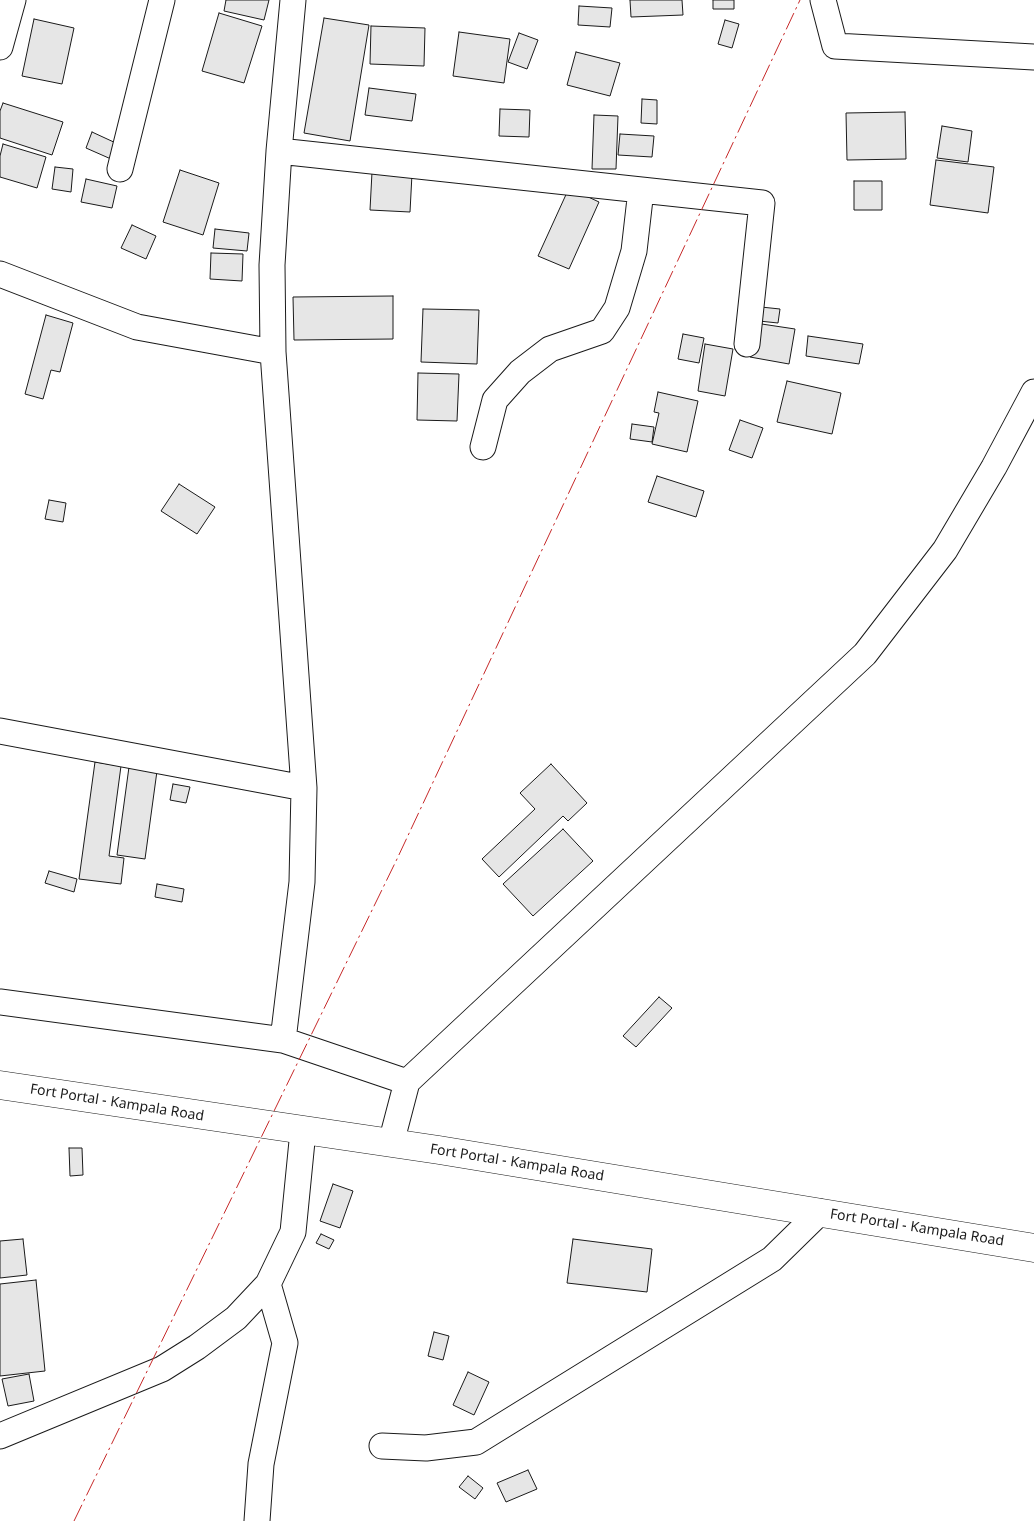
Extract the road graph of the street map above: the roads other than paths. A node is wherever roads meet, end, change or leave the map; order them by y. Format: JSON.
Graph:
{"nodes":[{"id":1,"x":12,"y":0,"type":"edge"},
{"id":2,"x":162,"y":0,"type":"edge"},
{"id":3,"x":293,"y":0,"type":"edge"},
{"id":4,"x":823,"y":0,"type":"edge"},
{"id":5,"x":0,"y":48,"type":"edge"},
{"id":6,"x":1034,"y":57,"type":"edge"},
{"id":7,"x":279,"y":151,"type":"junction"},
{"id":8,"x":120,"y":169,"type":"dead end"},
{"id":9,"x":641,"y":190,"type":"junction"},
{"id":10,"x":0,"y":274,"type":"edge"},
{"id":11,"x":747,"y":344,"type":"dead end"},
{"id":12,"x":274,"y":352,"type":"junction"},
{"id":13,"x":1034,"y":392,"type":"edge"},
{"id":14,"x":483,"y":447,"type":"dead end"},
{"id":15,"x":0,"y":731,"type":"edge"},
{"id":16,"x":304,"y":788,"type":"junction"},
{"id":17,"x":0,"y":1002,"type":"edge"},
{"id":18,"x":283,"y":1040,"type":"junction"},
{"id":19,"x":407,"y":1082,"type":"junction"},
{"id":20,"x":0,"y":1085,"type":"edge"},
{"id":21,"x":303,"y":1131,"type":"junction"},
{"id":22,"x":391,"y":1144,"type":"junction"},
{"id":23,"x":820,"y":1212,"type":"junction"},
{"id":24,"x":1034,"y":1248,"type":"edge"},
{"id":25,"x":268,"y":1284,"type":"junction"},
{"id":26,"x":0,"y":1436,"type":"edge"},
{"id":27,"x":382,"y":1446,"type":"dead end"},
{"id":28,"x":257,"y":1521,"type":"edge"}],
"edges":[{"from":1,"to":5,"type":"street"},
{"from":2,"to":8,"type":"street"},
{"from":3,"to":7,"type":"street"},
{"from":4,"to":6,"type":"street"},
{"from":7,"to":9,"type":"street"},
{"from":7,"to":12,"type":"street"},
{"from":9,"to":11,"type":"street"},
{"from":9,"to":14,"type":"street"},
{"from":10,"to":12,"type":"street"},
{"from":12,"to":16,"type":"street"},
{"from":13,"to":19,"type":"street"},
{"from":15,"to":16,"type":"street"},
{"from":16,"to":18,"type":"street"},
{"from":17,"to":18,"type":"street"},
{"from":18,"to":19,"type":"street"},
{"from":19,"to":22,"type":"street"},
{"from":20,"to":21,"type":"main road","name":"Fort Portal - Kampala Road"},
{"from":21,"to":22,"type":"main road","name":"Fort Portal - Kampala Road"},
{"from":21,"to":25,"type":"street"},
{"from":22,"to":23,"type":"main road","name":"Fort Portal - Kampala Road"},
{"from":23,"to":24,"type":"main road","name":"Fort Portal - Kampala Road"},
{"from":23,"to":27,"type":"street"},
{"from":25,"to":26,"type":"street"},
{"from":25,"to":28,"type":"street"}]}
